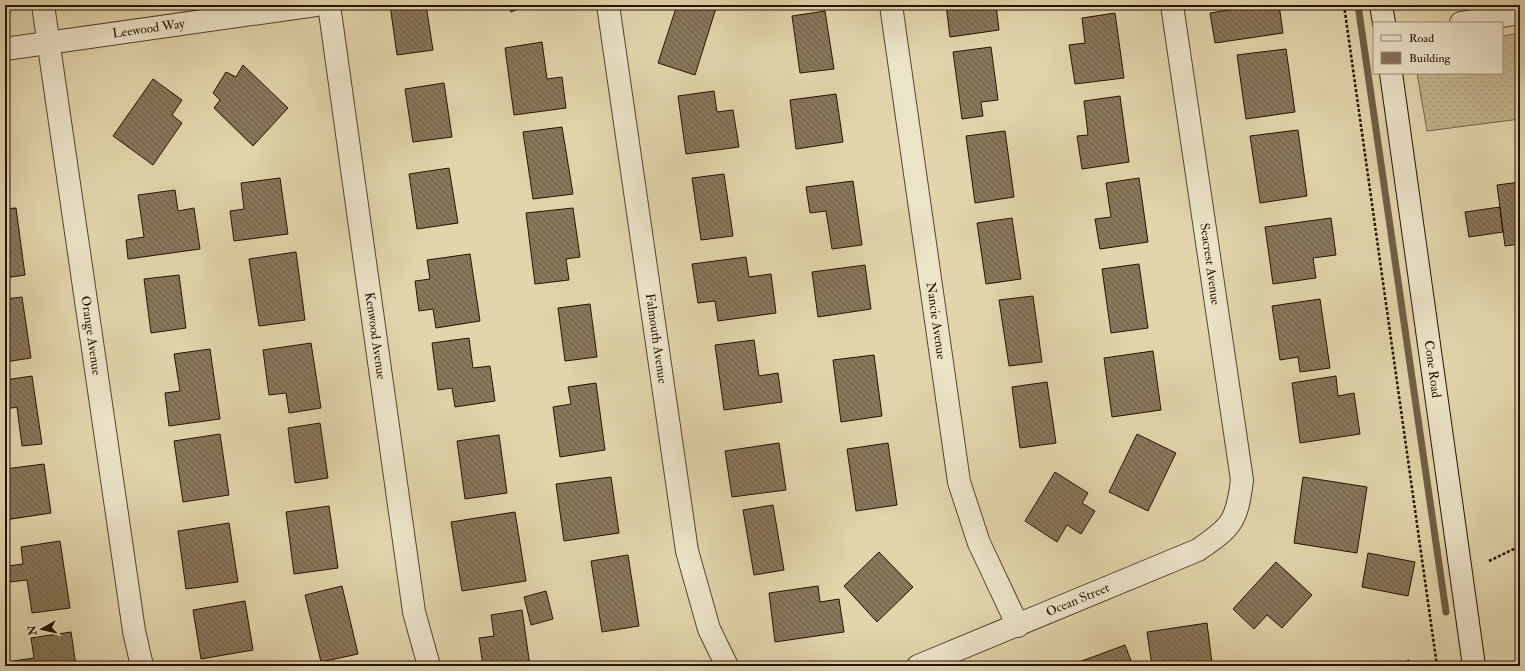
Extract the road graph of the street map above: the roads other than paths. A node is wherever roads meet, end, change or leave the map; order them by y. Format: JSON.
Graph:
{"nodes":[{"id":1,"x":43,"y":5,"type":"edge"},
{"id":2,"x":316,"y":5,"type":"edge"},
{"id":3,"x":329,"y":5,"type":"edge"},
{"id":4,"x":608,"y":5,"type":"edge"},
{"id":5,"x":891,"y":5,"type":"edge"},
{"id":6,"x":1172,"y":5,"type":"edge"},
{"id":7,"x":1381,"y":5,"type":"edge"},
{"id":8,"x":1520,"y":14,"type":"edge"},
{"id":9,"x":1384,"y":22,"type":"edge"},
{"id":10,"x":1468,"y":22,"type":"edge"},
{"id":11,"x":48,"y":42,"type":"junction"},
{"id":12,"x":5,"y":48,"type":"edge"},
{"id":13,"x":1391,"y":74,"type":"edge"},
{"id":14,"x":1232,"y":522,"type":"joint"},
{"id":15,"x":1018,"y":626,"type":"junction"},
{"id":16,"x":142,"y":666,"type":"edge"},
{"id":17,"x":429,"y":666,"type":"edge"},
{"id":18,"x":727,"y":666,"type":"edge"},
{"id":19,"x":918,"y":666,"type":"edge"},
{"id":20,"x":1474,"y":666,"type":"edge"}],
"edges":[{"from":1,"to":11,"type":"street","name":"Orange Avenue"},
{"from":2,"to":11,"type":"street","name":"Leewood Way"},
{"from":3,"to":17,"type":"street","name":"Kenwood Avenue"},
{"from":4,"to":18,"type":"street","name":"Falmouth Avenue"},
{"from":5,"to":15,"type":"street","name":"Nancie Avenue"},
{"from":6,"to":14,"type":"street","name":"Seacrest Avenue"},
{"from":7,"to":9,"type":"street"},
{"from":8,"to":10,"type":"street"},
{"from":11,"to":12,"type":"street","name":"Leewood Way"},
{"from":11,"to":16,"type":"street","name":"Orange Avenue"},
{"from":13,"to":20,"type":"street","name":"Cone Road"},
{"from":14,"to":15,"type":"street","name":"Ocean Street"},
{"from":15,"to":19,"type":"street","name":"Ocean Street"}]}
